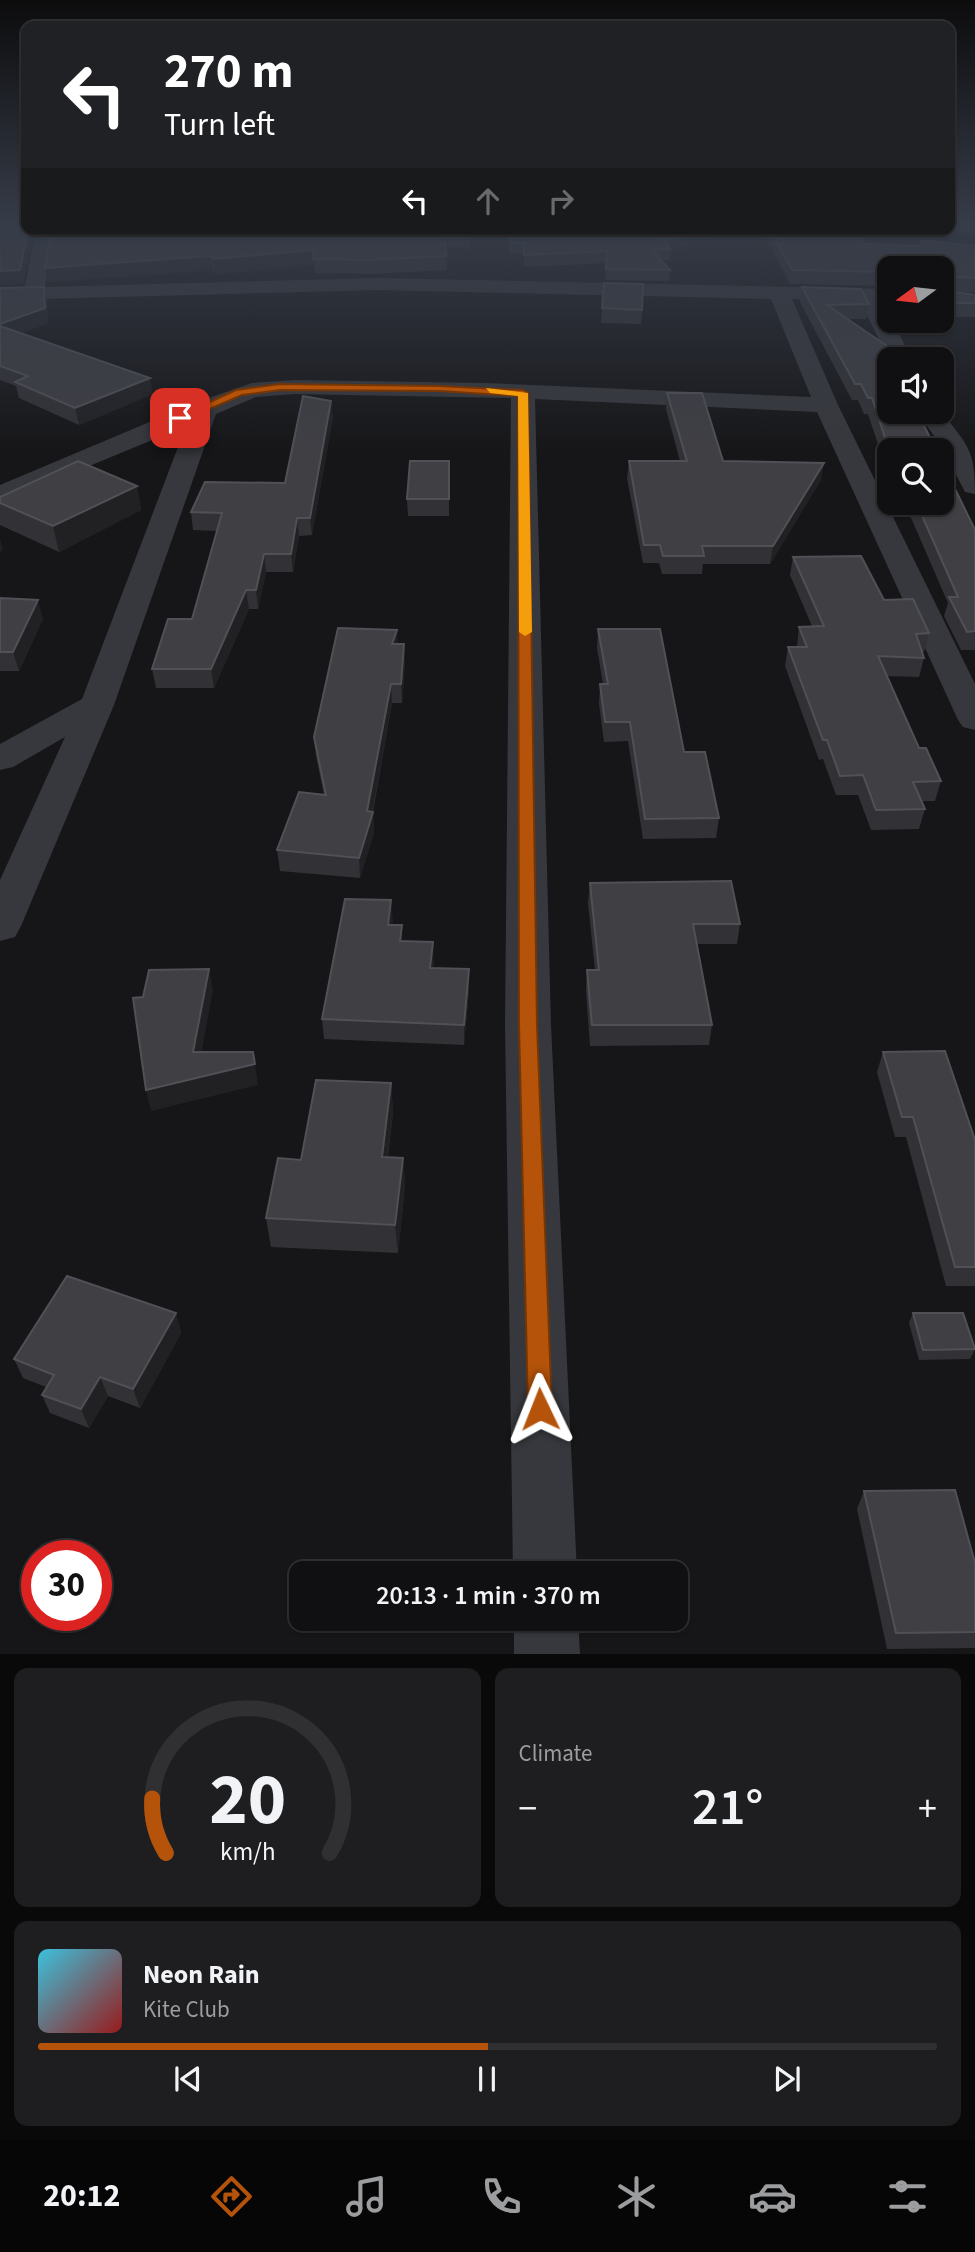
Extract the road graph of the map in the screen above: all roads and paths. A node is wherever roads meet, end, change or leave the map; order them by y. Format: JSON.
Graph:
{"nodes":[{"id":1,"x":782,"y":299,"type":"edge"},
{"id":2,"x":523,"y":393,"type":"junction"},
{"id":3,"x":826,"y":405,"type":"junction"},
{"id":4,"x":206,"y":407,"type":"junction"},
{"id":5,"x":942,"y":424,"type":"edge"},
{"id":6,"x":964,"y":445,"type":"edge"},
{"id":7,"x":975,"y":486,"type":"edge"},
{"id":8,"x":0,"y":495,"type":"edge"},
{"id":9,"x":97,"y":705,"type":"junction"},
{"id":10,"x":975,"y":720,"type":"edge"},
{"id":11,"x":0,"y":760,"type":"edge"},
{"id":12,"x":0,"y":926,"type":"edge"},
{"id":13,"x":545,"y":1561,"type":"edge"},
{"id":14,"x":546,"y":1631,"type":"edge"},
{"id":15,"x":547,"y":1654,"type":"edge"}],
"edges":[{"from":1,"to":3,"type":"street"},
{"from":2,"to":3,"type":"street"},
{"from":2,"to":4,"type":"street"},
{"from":2,"to":13,"type":"street"},
{"from":3,"to":10,"type":"street"},
{"from":4,"to":8,"type":"street"},
{"from":4,"to":9,"type":"street"},
{"from":5,"to":6,"type":"street"},
{"from":6,"to":7,"type":"street"},
{"from":9,"to":11,"type":"street"},
{"from":9,"to":12,"type":"street"},
{"from":14,"to":15,"type":"street"}]}
